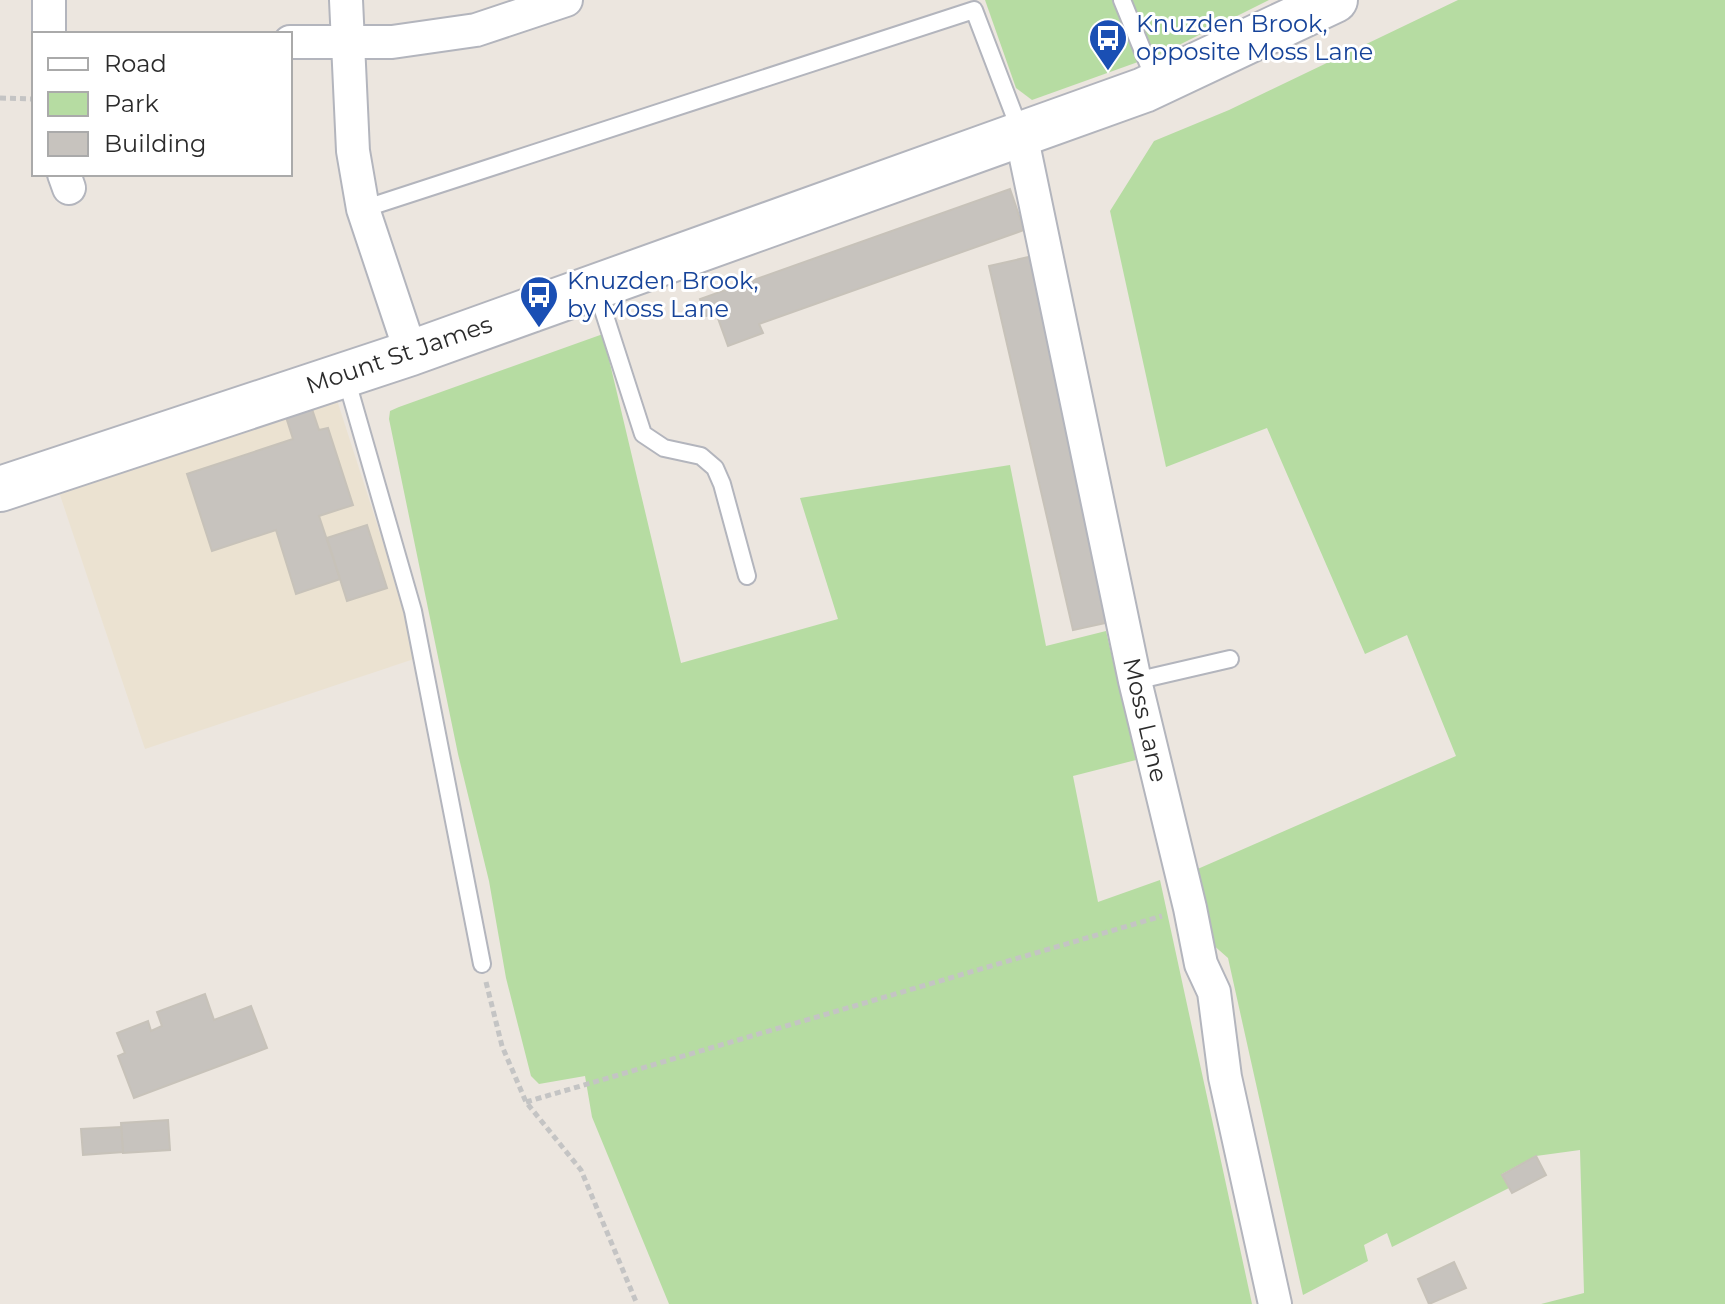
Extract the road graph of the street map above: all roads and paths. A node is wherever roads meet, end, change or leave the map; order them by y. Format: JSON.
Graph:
{"nodes":[{"id":1,"x":49,"y":0,"type":"edge"},
{"id":2,"x":346,"y":0,"type":"edge"},
{"id":3,"x":566,"y":0,"type":"edge"},
{"id":4,"x":1122,"y":0,"type":"edge"},
{"id":5,"x":1335,"y":0,"type":"edge"},
{"id":6,"x":49,"y":32,"type":"edge"},
{"id":7,"x":292,"y":42,"type":"edge"},
{"id":8,"x":346,"y":42,"type":"junction"},
{"id":9,"x":1156,"y":84,"type":"junction"},
{"id":10,"x":0,"y":98,"type":"edge"},
{"id":11,"x":32,"y":99,"type":"edge"},
{"id":12,"x":1021,"y":134,"type":"junction"},
{"id":13,"x":363,"y":209,"type":"junction"},
{"id":14,"x":595,"y":286,"type":"junction"},
{"id":15,"x":411,"y":353,"type":"junction"},
{"id":16,"x":345,"y":374,"type":"junction"},
{"id":17,"x":0,"y":489,"type":"edge"},
{"id":18,"x":747,"y":576,"type":"dead end"},
{"id":19,"x":1230,"y":659,"type":"dead end"},
{"id":20,"x":1135,"y":681,"type":"junction"},
{"id":21,"x":1190,"y":908,"type":"junction"},
{"id":22,"x":482,"y":964,"type":"joint"},
{"id":23,"x":526,"y":1102,"type":"junction"},
{"id":24,"x":637,"y":1304,"type":"edge"},
{"id":25,"x":1275,"y":1304,"type":"edge"}],
"edges":[{"from":1,"to":6,"type":"street"},
{"from":2,"to":8,"type":"street"},
{"from":3,"to":8,"type":"street"},
{"from":4,"to":9,"type":"lane"},
{"from":5,"to":9,"type":"main road","name":"Mount St James"},
{"from":7,"to":8,"type":"street"},
{"from":8,"to":13,"type":"street"},
{"from":9,"to":12,"type":"main road","name":"Mount St James"},
{"from":10,"to":11,"type":"path"},
{"from":12,"to":13,"type":"lane"},
{"from":12,"to":14,"type":"main road","name":"Mount St James"},
{"from":12,"to":20,"type":"street","name":"Moss Lane"},
{"from":13,"to":15,"type":"street"},
{"from":14,"to":15,"type":"main road","name":"Mount St James"},
{"from":14,"to":18,"type":"lane"},
{"from":15,"to":16,"type":"main road","name":"Mount St James"},
{"from":16,"to":17,"type":"main road","name":"Mount St James"},
{"from":16,"to":22,"type":"lane"},
{"from":19,"to":20,"type":"lane"},
{"from":20,"to":21,"type":"street","name":"Moss Lane"},
{"from":21,"to":23,"type":"path"},
{"from":21,"to":25,"type":"street","name":"Moss Lane"},
{"from":22,"to":23,"type":"path"},
{"from":23,"to":24,"type":"path"}]}
